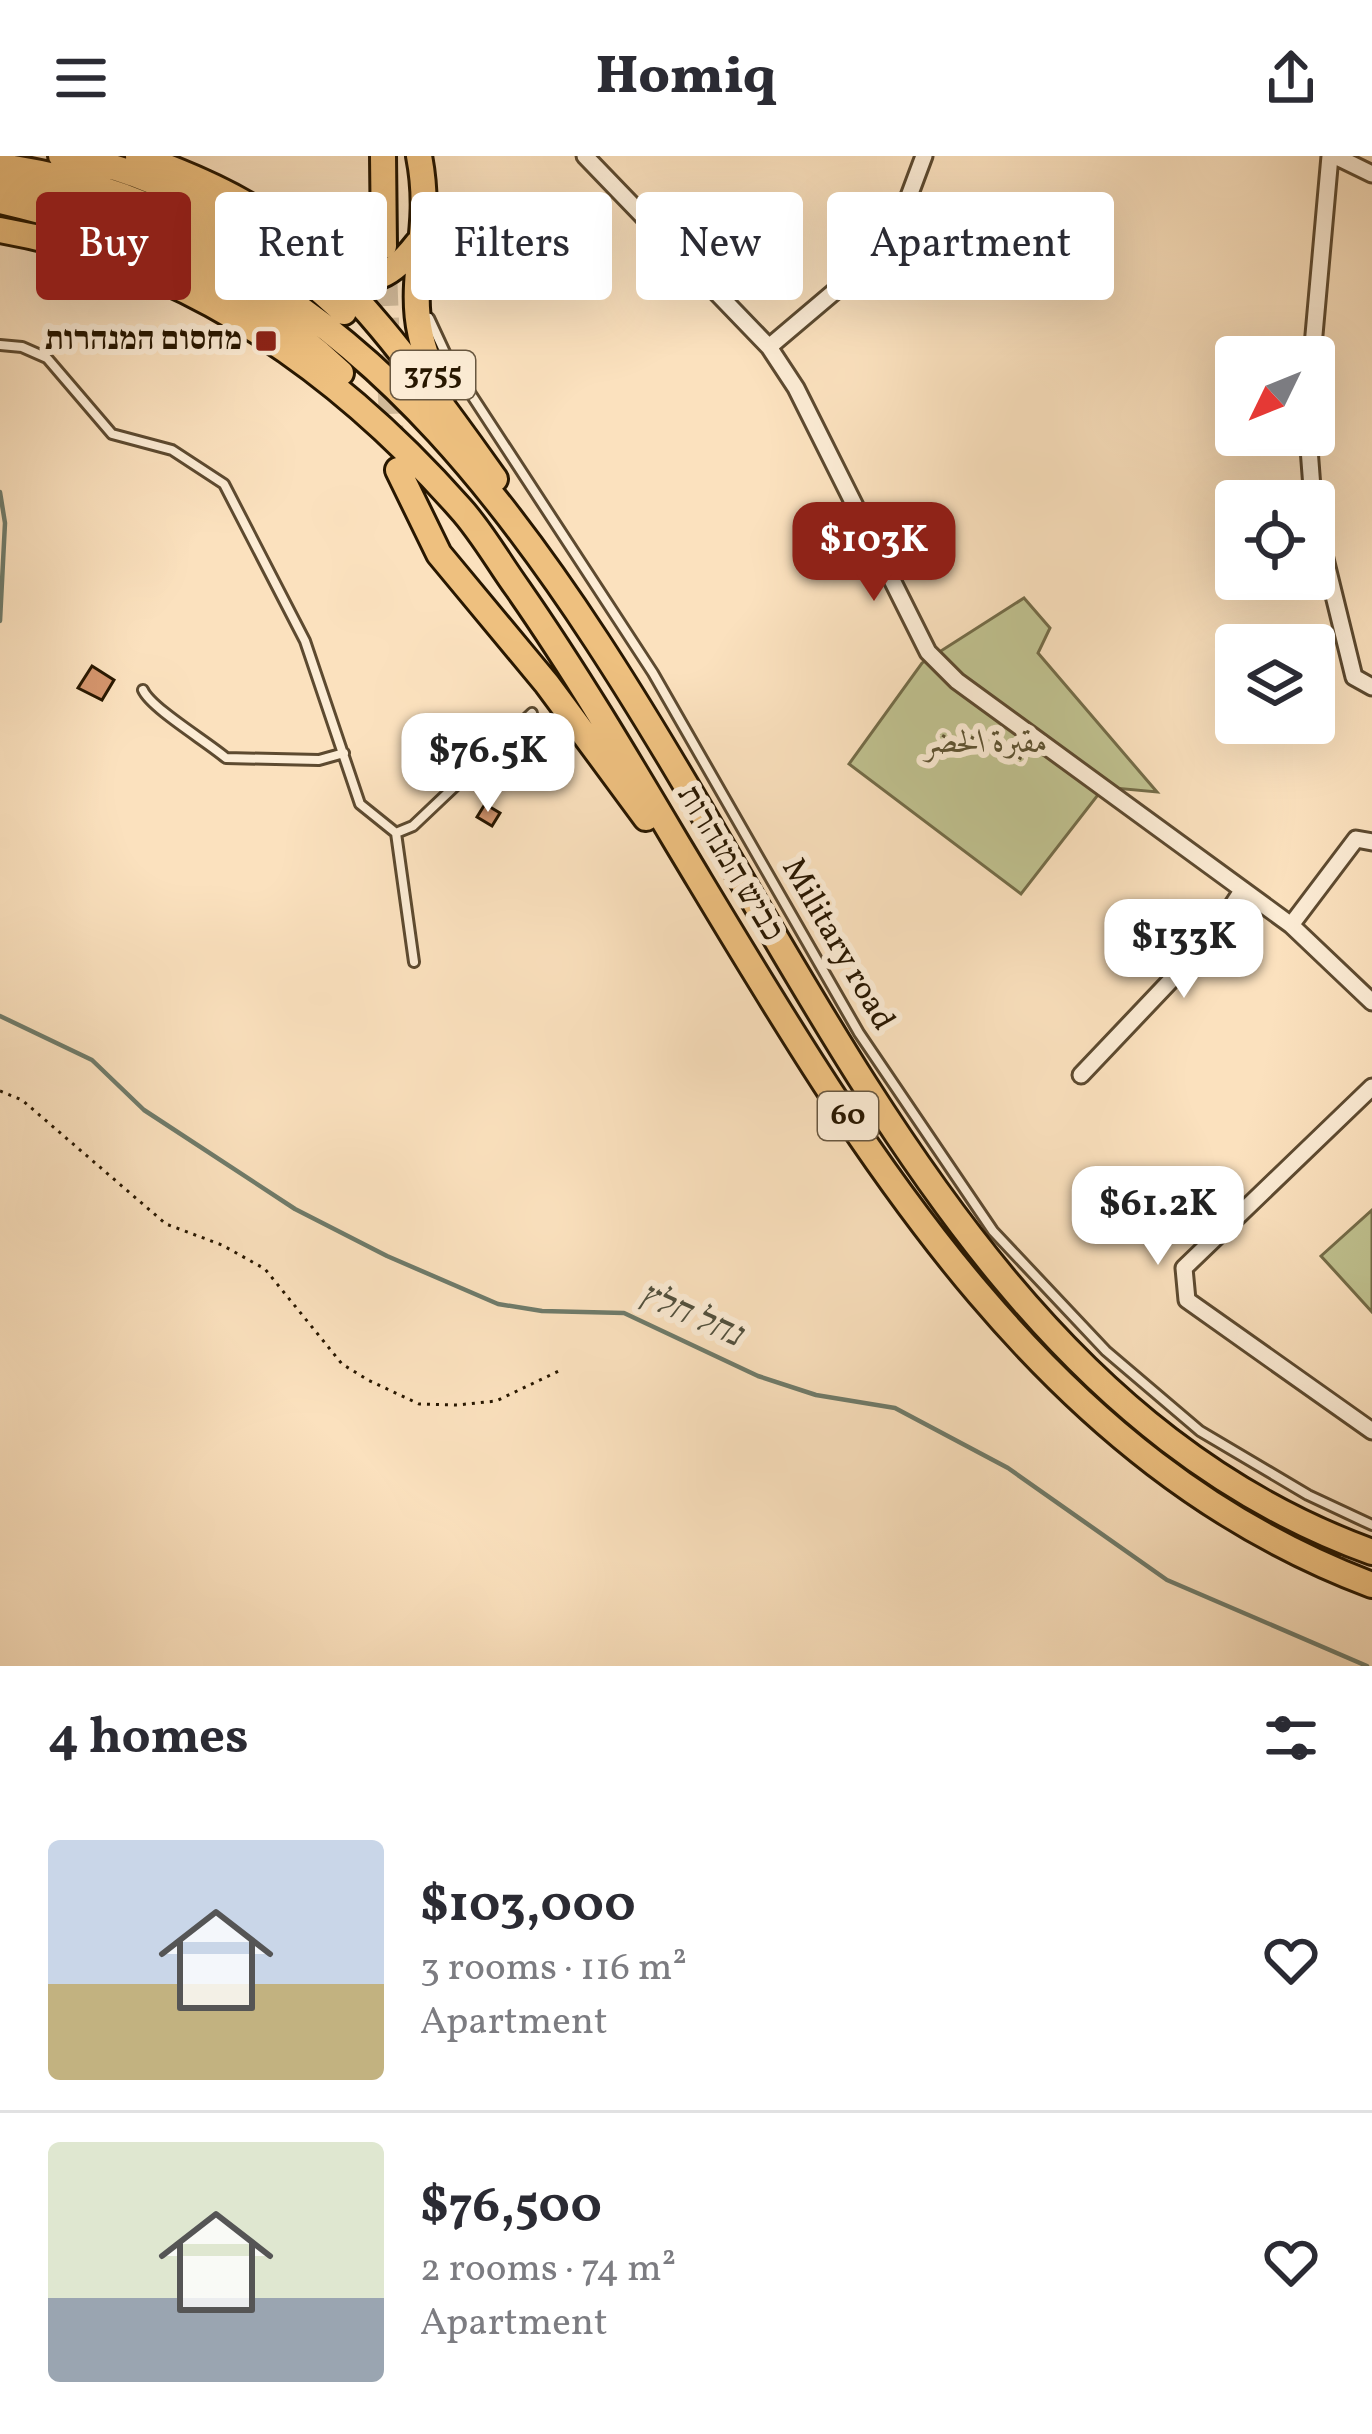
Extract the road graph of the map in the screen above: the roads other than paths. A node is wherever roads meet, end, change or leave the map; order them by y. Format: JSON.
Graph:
{"nodes":[{"id":1,"x":138,"y":156,"type":"edge"},
{"id":2,"x":383,"y":156,"type":"edge"},
{"id":3,"x":419,"y":156,"type":"edge"},
{"id":4,"x":585,"y":156,"type":"edge"},
{"id":5,"x":924,"y":156,"type":"edge"},
{"id":6,"x":1332,"y":156,"type":"edge"},
{"id":7,"x":0,"y":166,"type":"edge"},
{"id":8,"x":1372,"y":174,"type":"edge"},
{"id":9,"x":53,"y":178,"type":"edge"},
{"id":10,"x":0,"y":185,"type":"edge"},
{"id":11,"x":216,"y":192,"type":"edge"},
{"id":12,"x":383,"y":192,"type":"edge"},
{"id":13,"x":423,"y":192,"type":"edge"},
{"id":14,"x":0,"y":201,"type":"edge"},
{"id":15,"x":0,"y":230,"type":"edge"},
{"id":16,"x":36,"y":236,"type":"edge"},
{"id":17,"x":411,"y":256,"type":"edge"},
{"id":18,"x":387,"y":274,"type":"edge"},
{"id":19,"x":191,"y":291,"type":"edge"},
{"id":20,"x":352,"y":300,"type":"edge"},
{"id":21,"x":415,"y":300,"type":"edge"},
{"id":22,"x":424,"y":300,"type":"edge"},
{"id":23,"x":1314,"y":336,"type":"edge"},
{"id":24,"x":0,"y":345,"type":"edge"},
{"id":25,"x":769,"y":347,"type":"junction"},
{"id":26,"x":398,"y":470,"type":"tunnel mouth"},
{"id":27,"x":501,"y":488,"type":"junction"},
{"id":28,"x":463,"y":511,"type":"junction"},
{"id":29,"x":546,"y":570,"type":"junction"},
{"id":30,"x":1332,"y":600,"type":"edge"},
{"id":31,"x":1372,"y":687,"type":"edge"},
{"id":32,"x":143,"y":690,"type":"dead end"},
{"id":33,"x":532,"y":713,"type":"dead end"},
{"id":34,"x":344,"y":753,"type":"junction"},
{"id":35,"x":396,"y":833,"type":"junction"},
{"id":36,"x":1372,"y":842,"type":"edge"},
{"id":37,"x":1242,"y":890,"type":"junction"},
{"id":38,"x":1291,"y":925,"type":"junction"},
{"id":39,"x":745,"y":955,"type":"junction"},
{"id":40,"x":414,"y":962,"type":"dead end"},
{"id":41,"x":1372,"y":1002,"type":"edge"},
{"id":42,"x":1081,"y":1075,"type":"dead end"},
{"id":43,"x":1372,"y":1088,"type":"edge"},
{"id":44,"x":1372,"y":1430,"type":"edge"},
{"id":45,"x":1372,"y":1525,"type":"edge"},
{"id":46,"x":1372,"y":1552,"type":"edge"},
{"id":47,"x":1372,"y":1585,"type":"edge"}],
"edges":[{"from":1,"to":11,"type":"main road","number":"60"},
{"from":2,"to":12,"type":"main road"},
{"from":3,"to":13,"type":"main road","number":"3755"},
{"from":4,"to":25,"type":"street"},
{"from":5,"to":25,"type":"street"},
{"from":6,"to":8,"type":"street"},
{"from":6,"to":23,"type":"street"},
{"from":7,"to":9,"type":"main road","number":"60"},
{"from":9,"to":10,"type":"main road","number":"60"},
{"from":9,"to":14,"type":"main road","number":"60"},
{"from":9,"to":27,"type":"main road","number":"60"},
{"from":9,"to":28,"type":"main road","number":"60"},
{"from":9,"to":29,"type":"main road","number":"60"},
{"from":15,"to":16,"type":"main road","name":"כביש המנהרות","number":"60"},
{"from":17,"to":18,"type":"main road"},
{"from":19,"to":28,"type":"main road","name":"כביש המנהרות","number":"60"},
{"from":20,"to":27,"type":"main road","number":"60"},
{"from":21,"to":27,"type":"main road","number":"3755"},
{"from":22,"to":45,"type":"lane","name":"Military road"},
{"from":24,"to":34,"type":"lane"},
{"from":25,"to":37,"type":"street"},
{"from":26,"to":39,"type":"main road"},
{"from":27,"to":29,"type":"main road","number":"60"},
{"from":28,"to":39,"type":"main road","name":"כביש המנהרות","number":"60"},
{"from":29,"to":46,"type":"main road","name":"כביש המנהרות","number":"60"},
{"from":30,"to":31,"type":"street"},
{"from":32,"to":34,"type":"lane"},
{"from":33,"to":35,"type":"lane"},
{"from":34,"to":35,"type":"lane"},
{"from":35,"to":40,"type":"lane"},
{"from":36,"to":38,"type":"street"},
{"from":37,"to":38,"type":"street"},
{"from":37,"to":42,"type":"street"},
{"from":38,"to":41,"type":"street"},
{"from":39,"to":47,"type":"main road","name":"כביש המנהרות","number":"60"},
{"from":43,"to":44,"type":"street"}]}
